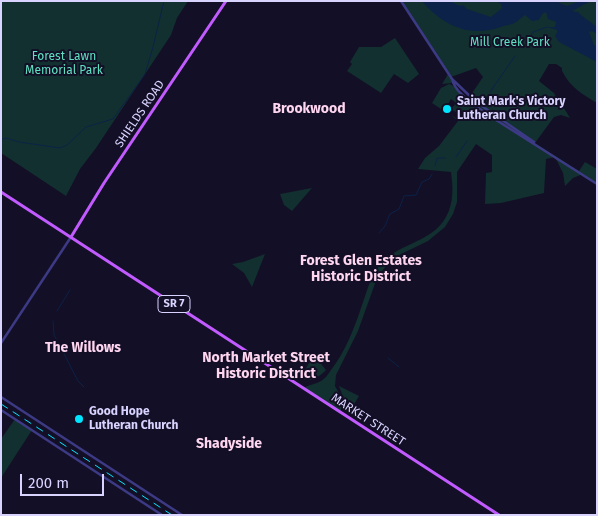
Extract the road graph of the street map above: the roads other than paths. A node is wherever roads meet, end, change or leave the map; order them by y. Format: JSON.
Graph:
{"nodes":[{"id":1,"x":226,"y":1,"type":"edge"},
{"id":2,"x":401,"y":1,"type":"edge"},
{"id":3,"x":597,"y":184,"type":"edge"},
{"id":4,"x":1,"y":192,"type":"edge"},
{"id":5,"x":71,"y":237,"type":"junction"},
{"id":6,"x":1,"y":343,"type":"edge"},
{"id":7,"x":1,"y":397,"type":"edge"},
{"id":8,"x":1,"y":410,"type":"edge"},
{"id":9,"x":162,"y":515,"type":"edge"},
{"id":10,"x":182,"y":515,"type":"edge"},
{"id":11,"x":499,"y":515,"type":"edge"}],
"edges":[{"from":1,"to":5,"type":"main road","name":"SHIELDS ROAD"},
{"from":2,"to":3,"type":"street"},
{"from":4,"to":5,"type":"main road","name":"MARKET STREET","number":"SR 7"},
{"from":5,"to":6,"type":"street"},
{"from":5,"to":11,"type":"main road","name":"MARKET STREET","number":"SR 7"},
{"from":7,"to":10,"type":"street"},
{"from":8,"to":9,"type":"street"}]}
